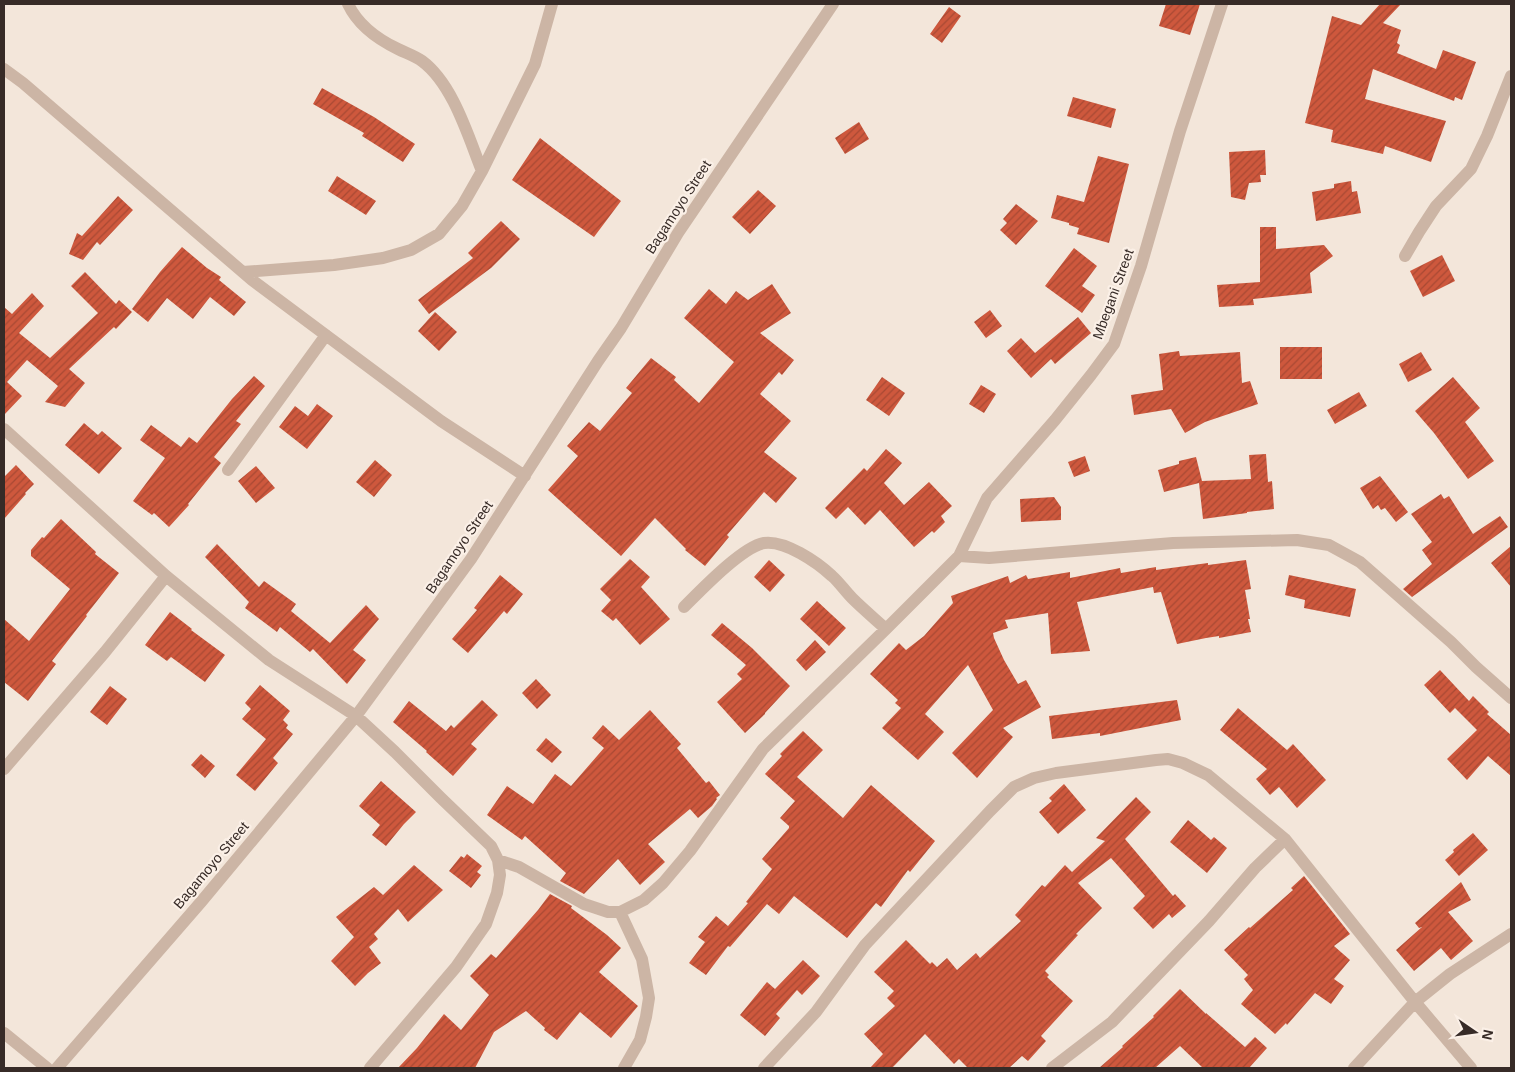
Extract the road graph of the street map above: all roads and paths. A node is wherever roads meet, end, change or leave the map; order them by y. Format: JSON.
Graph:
{"nodes":[{"id":1,"x":348,"y":4,"type":"edge"},
{"id":2,"x":552,"y":4,"type":"edge"},
{"id":3,"x":833,"y":4,"type":"edge"},
{"id":4,"x":1222,"y":4,"type":"edge"},
{"id":5,"x":4,"y":69,"type":"edge"},
{"id":6,"x":1511,"y":76,"type":"edge"},
{"id":7,"x":482,"y":171,"type":"junction"},
{"id":8,"x":1405,"y":256,"type":"dead end"},
{"id":9,"x":243,"y":272,"type":"junction"},
{"id":10,"x":326,"y":335,"type":"junction"},
{"id":11,"x":4,"y":429,"type":"edge"},
{"id":12,"x":228,"y":470,"type":"dead end"},
{"id":13,"x":525,"y":476,"type":"junction"},
{"id":14,"x":958,"y":556,"type":"junction"},
{"id":15,"x":166,"y":576,"type":"junction"},
{"id":16,"x":684,"y":607,"type":"dead end"},
{"id":17,"x":886,"y":629,"type":"junction"},
{"id":18,"x":1511,"y":696,"type":"edge"},
{"id":19,"x":356,"y":716,"type":"junction"},
{"id":20,"x":4,"y":769,"type":"edge"},
{"id":21,"x":1285,"y":839,"type":"junction"},
{"id":22,"x":498,"y":860,"type":"junction"},
{"id":23,"x":620,"y":912,"type":"junction"},
{"id":24,"x":1511,"y":934,"type":"edge"},
{"id":25,"x":1415,"y":1002,"type":"junction"},
{"id":26,"x":4,"y":1033,"type":"edge"},
{"id":27,"x":47,"y":1068,"type":"edge"},
{"id":28,"x":57,"y":1068,"type":"edge"},
{"id":29,"x":370,"y":1068,"type":"edge"},
{"id":30,"x":624,"y":1068,"type":"edge"},
{"id":31,"x":764,"y":1068,"type":"edge"},
{"id":32,"x":1052,"y":1068,"type":"edge"},
{"id":33,"x":1354,"y":1068,"type":"edge"},
{"id":34,"x":1471,"y":1068,"type":"edge"}],
"edges":[{"from":1,"to":7,"type":"street"},
{"from":2,"to":7,"type":"street"},
{"from":3,"to":13,"type":"street","name":"Bagamoyo Street"},
{"from":4,"to":14,"type":"street","name":"Mbegani Street"},
{"from":5,"to":9,"type":"street"},
{"from":6,"to":8,"type":"street"},
{"from":7,"to":9,"type":"street"},
{"from":9,"to":10,"type":"street"},
{"from":10,"to":12,"type":"street"},
{"from":10,"to":13,"type":"street"},
{"from":11,"to":15,"type":"street"},
{"from":13,"to":19,"type":"street","name":"Bagamoyo Street"},
{"from":14,"to":17,"type":"street","name":"Mbegani Street"},
{"from":14,"to":18,"type":"street"},
{"from":15,"to":19,"type":"street"},
{"from":15,"to":20,"type":"street"},
{"from":16,"to":17,"type":"street"},
{"from":17,"to":23,"type":"street","name":"Mbegani Street"},
{"from":19,"to":22,"type":"street"},
{"from":19,"to":28,"type":"street","name":"Bagamoyo Street"},
{"from":21,"to":25,"type":"street"},
{"from":21,"to":31,"type":"street"},
{"from":21,"to":32,"type":"street"},
{"from":22,"to":23,"type":"street"},
{"from":22,"to":29,"type":"street"},
{"from":23,"to":30,"type":"street"},
{"from":24,"to":25,"type":"street"},
{"from":25,"to":33,"type":"street"},
{"from":25,"to":34,"type":"street"},
{"from":26,"to":27,"type":"street"}]}
